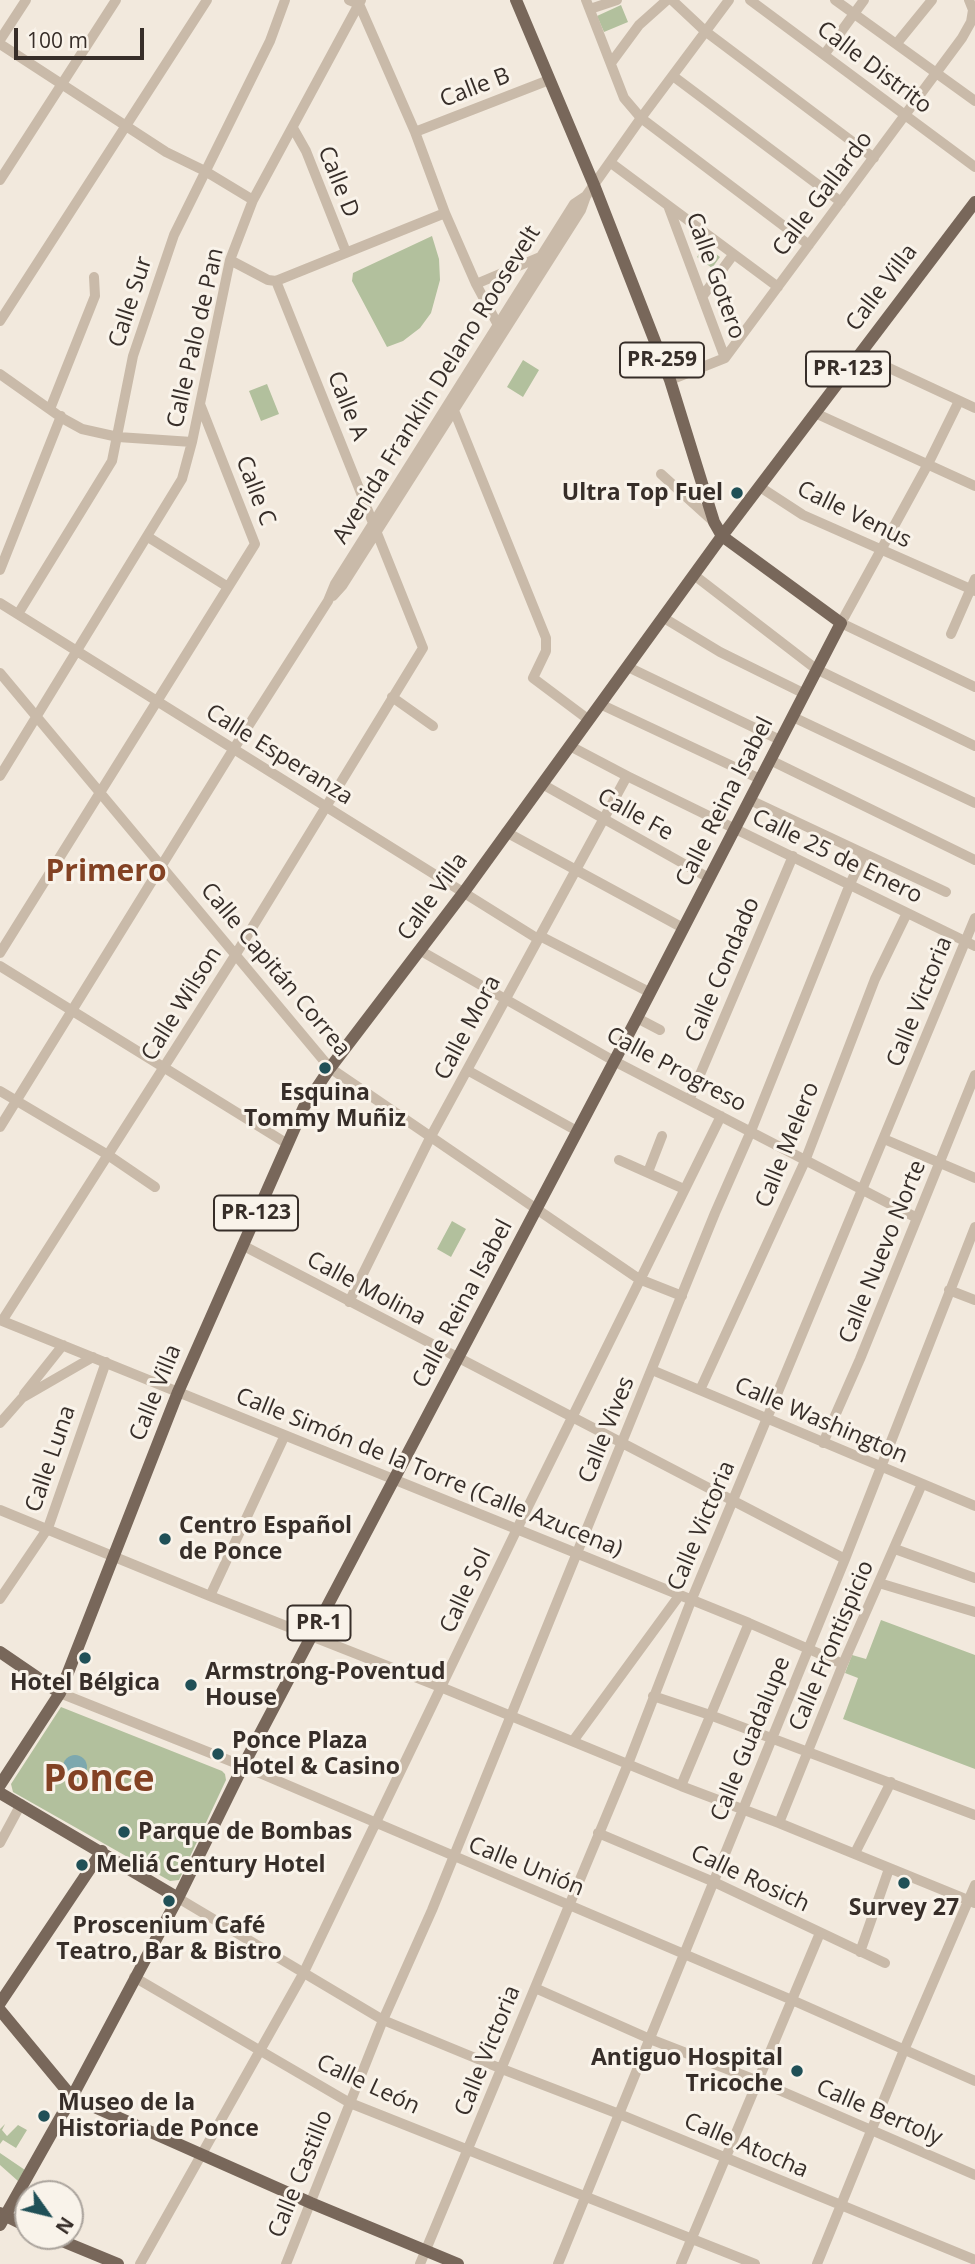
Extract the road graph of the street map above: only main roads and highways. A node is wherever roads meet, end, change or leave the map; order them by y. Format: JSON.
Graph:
{"nodes":[{"id":1,"x":516,"y":0,"type":"edge"},
{"id":2,"x":975,"y":202,"type":"edge"},
{"id":3,"x":722,"y":536,"type":"junction"},
{"id":4,"x":0,"y":1652,"type":"edge"},
{"id":5,"x":60,"y":1693,"type":"junction"},
{"id":6,"x":0,"y":1785,"type":"edge"},
{"id":7,"x":0,"y":1793,"type":"edge"},
{"id":8,"x":102,"y":1852,"type":"junction"},
{"id":9,"x":178,"y":1898,"type":"junction"},
{"id":10,"x":0,"y":2003,"type":"edge"},
{"id":11,"x":0,"y":2010,"type":"edge"},
{"id":12,"x":72,"y":2097,"type":"junction"},
{"id":13,"x":1,"y":2218,"type":"edge"},
{"id":14,"x":84,"y":2250,"type":"edge"},
{"id":15,"x":118,"y":2264,"type":"edge"},
{"id":16,"x":458,"y":2264,"type":"edge"}],
"edges":[{"from":1,"to":3,"type":"main road","number":"PR-259"},
{"from":2,"to":3,"type":"main road","name":"Calle Villa","number":"PR-123"},
{"from":3,"to":5,"type":"main road","name":"Calle Villa","number":"PR-123"},
{"from":3,"to":9,"type":"main road","name":"Calle Reina Isabel","number":"PR-1"},
{"from":4,"to":5,"type":"main road"},
{"from":5,"to":6,"type":"main road","name":"Calle Villa"},
{"from":7,"to":8,"type":"main road"},
{"from":8,"to":9,"type":"main road"},
{"from":8,"to":10,"type":"main road"},
{"from":9,"to":12,"type":"main road","name":"Calle Reina Isabel","number":"PR-1"},
{"from":11,"to":12,"type":"main road"},
{"from":12,"to":13,"type":"main road","name":"Calle Reina Isabel","number":"PR-1"},
{"from":12,"to":16,"type":"main road"},
{"from":14,"to":15,"type":"main road"}]}
